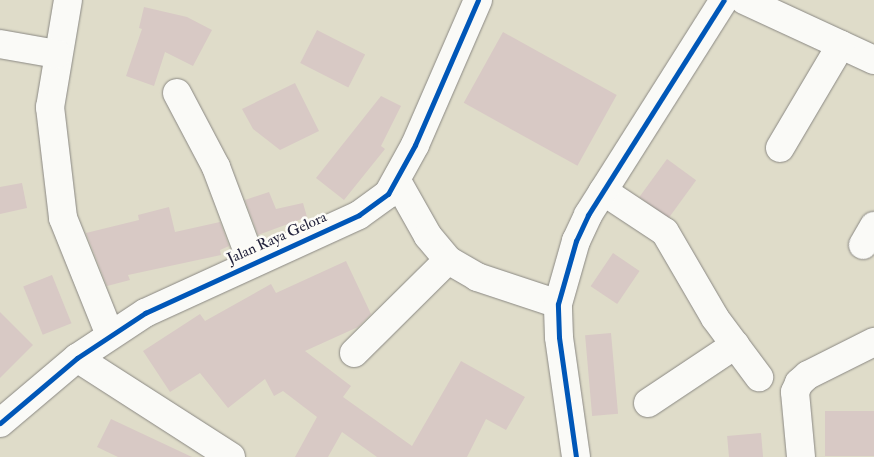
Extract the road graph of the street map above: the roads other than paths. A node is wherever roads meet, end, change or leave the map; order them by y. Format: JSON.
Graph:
{"nodes":[{"id":1,"x":68,"y":0,"type":"edge"},
{"id":2,"x":478,"y":0,"type":"edge"},
{"id":3,"x":724,"y":0,"type":"edge"},
{"id":4,"x":744,"y":0,"type":"edge"},
{"id":5,"x":0,"y":44,"type":"edge"},
{"id":6,"x":841,"y":45,"type":"junction"},
{"id":7,"x":57,"y":54,"type":"junction"},
{"id":8,"x":874,"y":60,"type":"edge"},
{"id":9,"x":177,"y":93,"type":"dead end"},
{"id":10,"x":780,"y":148,"type":"dead end"},
{"id":11,"x":397,"y":181,"type":"junction"},
{"id":12,"x":604,"y":191,"type":"junction"},
{"id":13,"x":448,"y":260,"type":"junction"},
{"id":14,"x":252,"y":263,"type":"junction"},
{"id":15,"x":558,"y":304,"type":"junction"},
{"id":16,"x":110,"y":335,"type":"junction"},
{"id":17,"x":874,"y":342,"type":"edge"},
{"id":18,"x":735,"y":345,"type":"junction"},
{"id":19,"x":354,"y":353,"type":"dead end"},
{"id":20,"x":77,"y":358,"type":"junction"},
{"id":21,"x":759,"y":377,"type":"dead end"},
{"id":22,"x":648,"y":403,"type":"dead end"},
{"id":23,"x":0,"y":423,"type":"edge"},
{"id":24,"x":231,"y":457,"type":"edge"},
{"id":25,"x":576,"y":457,"type":"edge"},
{"id":26,"x":801,"y":457,"type":"edge"}],
"edges":[{"from":1,"to":7,"type":"street"},
{"from":2,"to":11,"type":"street","name":"Jalan Raya Gelora"},
{"from":3,"to":12,"type":"street"},
{"from":4,"to":6,"type":"street"},
{"from":5,"to":7,"type":"street"},
{"from":6,"to":8,"type":"street"},
{"from":6,"to":10,"type":"street"},
{"from":7,"to":16,"type":"street"},
{"from":9,"to":14,"type":"street"},
{"from":11,"to":13,"type":"street"},
{"from":11,"to":14,"type":"street","name":"Jalan Raya Gelora"},
{"from":12,"to":15,"type":"street"},
{"from":12,"to":18,"type":"street"},
{"from":13,"to":15,"type":"street"},
{"from":13,"to":19,"type":"street"},
{"from":14,"to":16,"type":"street","name":"Jalan Raya Gelora"},
{"from":15,"to":25,"type":"street"},
{"from":16,"to":20,"type":"street","name":"Jalan Raya Gelora"},
{"from":17,"to":26,"type":"street"},
{"from":18,"to":21,"type":"street"},
{"from":18,"to":22,"type":"street"},
{"from":20,"to":23,"type":"street","name":"Jalan Raya Gelora"},
{"from":20,"to":24,"type":"street"}]}
